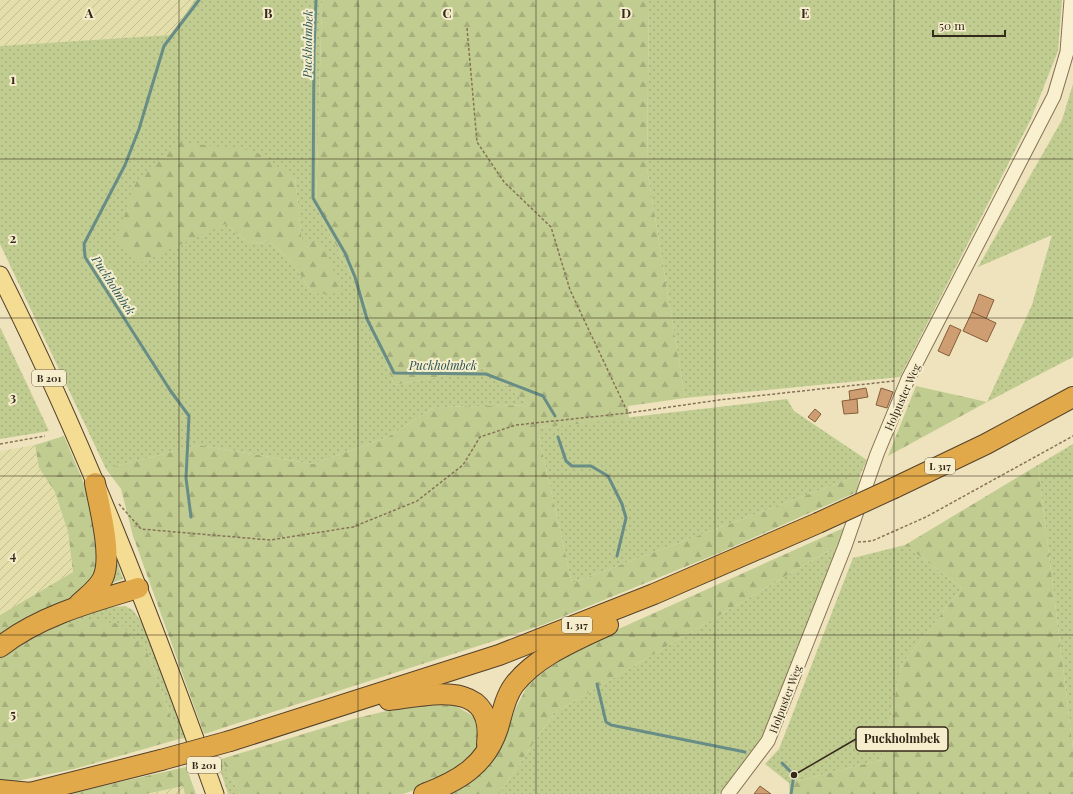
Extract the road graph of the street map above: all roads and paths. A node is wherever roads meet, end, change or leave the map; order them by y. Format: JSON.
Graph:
{"nodes":[{"id":1,"x":1071,"y":0,"type":"edge"},
{"id":2,"x":467,"y":28,"type":"dead end"},
{"id":3,"x":0,"y":275,"type":"edge"},
{"id":4,"x":908,"y":379,"type":"junction"},
{"id":5,"x":1073,"y":397,"type":"edge"},
{"id":6,"x":628,"y":413,"type":"junction"},
{"id":7,"x":45,"y":436,"type":"dead end"},
{"id":8,"x":1073,"y":436,"type":"edge"},
{"id":9,"x":0,"y":444,"type":"edge"},
{"id":10,"x":95,"y":482,"type":"junction"},
{"id":11,"x":104,"y":505,"type":"junction"},
{"id":12,"x":853,"y":543,"type":"dead end"},
{"id":13,"x":138,"y":588,"type":"junction"},
{"id":14,"x":654,"y":594,"type":"junction"},
{"id":15,"x":74,"y":609,"type":"junction"},
{"id":16,"x":0,"y":647,"type":"edge"},
{"id":17,"x":341,"y":706,"type":"junction"},
{"id":18,"x":486,"y":752,"type":"junction"},
{"id":19,"x":0,"y":790,"type":"edge"},
{"id":20,"x":28,"y":793,"type":"edge"},
{"id":21,"x":215,"y":794,"type":"edge"},
{"id":22,"x":424,"y":794,"type":"edge"},
{"id":23,"x":728,"y":794,"type":"edge"}],
"edges":[{"from":1,"to":4,"type":"street","name":"Holpuster Weg"},
{"from":2,"to":6,"type":"path"},
{"from":3,"to":10,"type":"main road","number":"B 201"},
{"from":4,"to":6,"type":"path"},
{"from":4,"to":23,"type":"street","name":"Holpuster Weg"},
{"from":5,"to":14,"type":"highway","number":"L 317","bridge":true},
{"from":6,"to":11,"type":"path"},
{"from":7,"to":9,"type":"path"},
{"from":8,"to":12,"type":"path"},
{"from":10,"to":11,"type":"main road","number":"B 201"},
{"from":10,"to":15,"type":"highway"},
{"from":11,"to":13,"type":"main road","number":"B 201"},
{"from":13,"to":15,"type":"highway"},
{"from":13,"to":21,"type":"main road","number":"B 201"},
{"from":14,"to":17,"type":"highway","number":"L 317"},
{"from":14,"to":18,"type":"highway"},
{"from":15,"to":16,"type":"highway"},
{"from":17,"to":18,"type":"highway"},
{"from":17,"to":20,"type":"highway","bridge":true},
{"from":18,"to":22,"type":"highway"},
{"from":19,"to":20,"type":"highway"}]}
